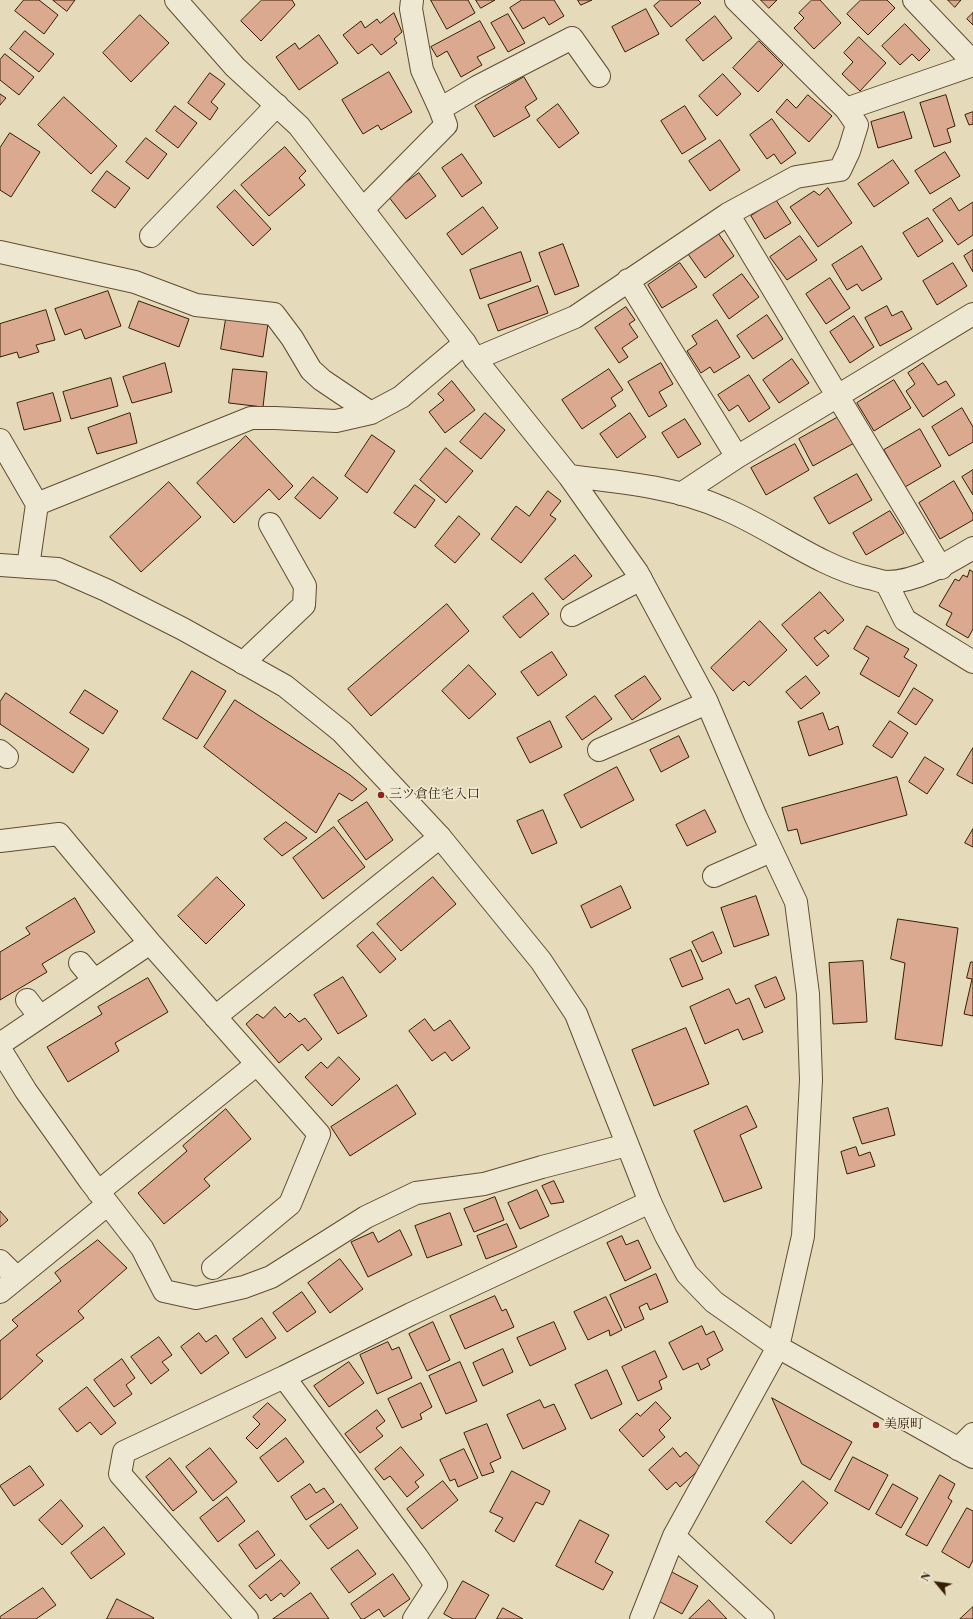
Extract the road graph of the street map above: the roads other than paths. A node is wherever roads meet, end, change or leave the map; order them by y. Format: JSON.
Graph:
{"nodes":[{"id":1,"x":176,"y":0,"type":"edge"},
{"id":2,"x":412,"y":0,"type":"edge"},
{"id":3,"x":736,"y":0,"type":"edge"},
{"id":4,"x":914,"y":0,"type":"edge"},
{"id":5,"x":973,"y":63,"type":"edge"},
{"id":6,"x":599,"y":76,"type":"dead end"},
{"id":7,"x":277,"y":105,"type":"junction"},
{"id":8,"x":440,"y":109,"type":"junction"},
{"id":9,"x":846,"y":109,"type":"junction"},
{"id":10,"x":363,"y":209,"type":"junction"},
{"id":11,"x":728,"y":214,"type":"junction"},
{"id":12,"x":151,"y":236,"type":"dead end"},
{"id":13,"x":0,"y":252,"type":"edge"},
{"id":14,"x":628,"y":280,"type":"junction"},
{"id":15,"x":973,"y":314,"type":"edge"},
{"id":16,"x":470,"y":351,"type":"junction"},
{"id":17,"x":838,"y":396,"type":"junction"},
{"id":18,"x":371,"y":413,"type":"junction"},
{"id":19,"x":0,"y":440,"type":"edge"},
{"id":20,"x":738,"y":457,"type":"junction"},
{"id":21,"x":569,"y":476,"type":"junction"},
{"id":22,"x":681,"y":494,"type":"junction"},
{"id":23,"x":37,"y":504,"type":"junction"},
{"id":24,"x":270,"y":524,"type":"dead end"},
{"id":25,"x":973,"y":548,"type":"edge"},
{"id":26,"x":0,"y":565,"type":"edge"},
{"id":27,"x":28,"y":567,"type":"junction"},
{"id":28,"x":941,"y":568,"type":"junction"},
{"id":29,"x":641,"y":579,"type":"junction"},
{"id":30,"x":886,"y":582,"type":"junction"},
{"id":31,"x":572,"y":615,"type":"dead end"},
{"id":32,"x":973,"y":662,"type":"edge"},
{"id":33,"x":244,"y":663,"type":"junction"},
{"id":34,"x":707,"y":703,"type":"junction"},
{"id":35,"x":599,"y":750,"type":"dead end"},
{"id":36,"x":440,"y":837,"type":"junction"},
{"id":37,"x":0,"y":841,"type":"edge"},
{"id":38,"x":772,"y":851,"type":"junction"},
{"id":39,"x":714,"y":876,"type":"dead end"},
{"id":40,"x":150,"y":943,"type":"junction"},
{"id":41,"x":80,"y":964,"type":"dead end"},
{"id":42,"x":94,"y":980,"type":"junction"},
{"id":43,"x":215,"y":1017,"type":"junction"},
{"id":44,"x":0,"y":1044,"type":"edge"},
{"id":45,"x":0,"y":1048,"type":"edge"},
{"id":46,"x":257,"y":1064,"type":"junction"},
{"id":47,"x":627,"y":1145,"type":"junction"},
{"id":48,"x":103,"y":1198,"type":"junction"},
{"id":49,"x":650,"y":1202,"type":"junction"},
{"id":50,"x":0,"y":1261,"type":"edge"},
{"id":51,"x":213,"y":1268,"type":"dead end"},
{"id":52,"x":17,"y":1278,"type":"junction"},
{"id":53,"x":0,"y":1292,"type":"edge"},
{"id":54,"x":778,"y":1347,"type":"junction"},
{"id":55,"x":284,"y":1378,"type":"junction"},
{"id":56,"x":968,"y":1447,"type":"edge"},
{"id":57,"x":674,"y":1536,"type":"junction"},
{"id":58,"x":247,"y":1619,"type":"edge"},
{"id":59,"x":414,"y":1619,"type":"edge"},
{"id":60,"x":641,"y":1619,"type":"edge"},
{"id":61,"x":763,"y":1619,"type":"edge"}],
"edges":[{"from":1,"to":7,"type":"street"},
{"from":2,"to":8,"type":"street"},
{"from":3,"to":9,"type":"street"},
{"from":4,"to":5,"type":"street"},
{"from":5,"to":9,"type":"street"},
{"from":6,"to":8,"type":"street"},
{"from":7,"to":10,"type":"street"},
{"from":7,"to":12,"type":"street"},
{"from":8,"to":10,"type":"street"},
{"from":9,"to":11,"type":"street"},
{"from":10,"to":16,"type":"street"},
{"from":11,"to":14,"type":"street"},
{"from":11,"to":17,"type":"street"},
{"from":13,"to":18,"type":"street"},
{"from":14,"to":16,"type":"street"},
{"from":14,"to":20,"type":"street"},
{"from":15,"to":17,"type":"street"},
{"from":16,"to":18,"type":"street"},
{"from":16,"to":21,"type":"street"},
{"from":17,"to":20,"type":"street"},
{"from":17,"to":28,"type":"street"},
{"from":18,"to":23,"type":"street"},
{"from":19,"to":23,"type":"street"},
{"from":20,"to":22,"type":"street"},
{"from":21,"to":22,"type":"street"},
{"from":21,"to":29,"type":"street"},
{"from":22,"to":30,"type":"street"},
{"from":23,"to":27,"type":"street"},
{"from":24,"to":33,"type":"street"},
{"from":25,"to":28,"type":"street"},
{"from":26,"to":27,"type":"street"},
{"from":27,"to":33,"type":"street"},
{"from":28,"to":30,"type":"street"},
{"from":29,"to":31,"type":"street"},
{"from":29,"to":34,"type":"street"},
{"from":30,"to":32,"type":"street"},
{"from":33,"to":36,"type":"street"},
{"from":34,"to":35,"type":"street"},
{"from":34,"to":38,"type":"street"},
{"from":36,"to":43,"type":"street"},
{"from":36,"to":47,"type":"street"},
{"from":37,"to":40,"type":"street"},
{"from":38,"to":39,"type":"street"},
{"from":38,"to":54,"type":"street"},
{"from":40,"to":42,"type":"street"},
{"from":40,"to":43,"type":"street"},
{"from":41,"to":42,"type":"street"},
{"from":42,"to":44,"type":"street"},
{"from":43,"to":46,"type":"street"},
{"from":45,"to":48,"type":"street"},
{"from":46,"to":48,"type":"street"},
{"from":46,"to":51,"type":"street"},
{"from":47,"to":48,"type":"street"},
{"from":47,"to":49,"type":"street"},
{"from":48,"to":52,"type":"street"},
{"from":49,"to":54,"type":"street"},
{"from":49,"to":55,"type":"street"},
{"from":50,"to":52,"type":"street"},
{"from":52,"to":53,"type":"street"},
{"from":54,"to":56,"type":"street"},
{"from":54,"to":57,"type":"street"},
{"from":55,"to":58,"type":"street"},
{"from":55,"to":59,"type":"street"},
{"from":57,"to":60,"type":"street"},
{"from":57,"to":61,"type":"street"}]}
